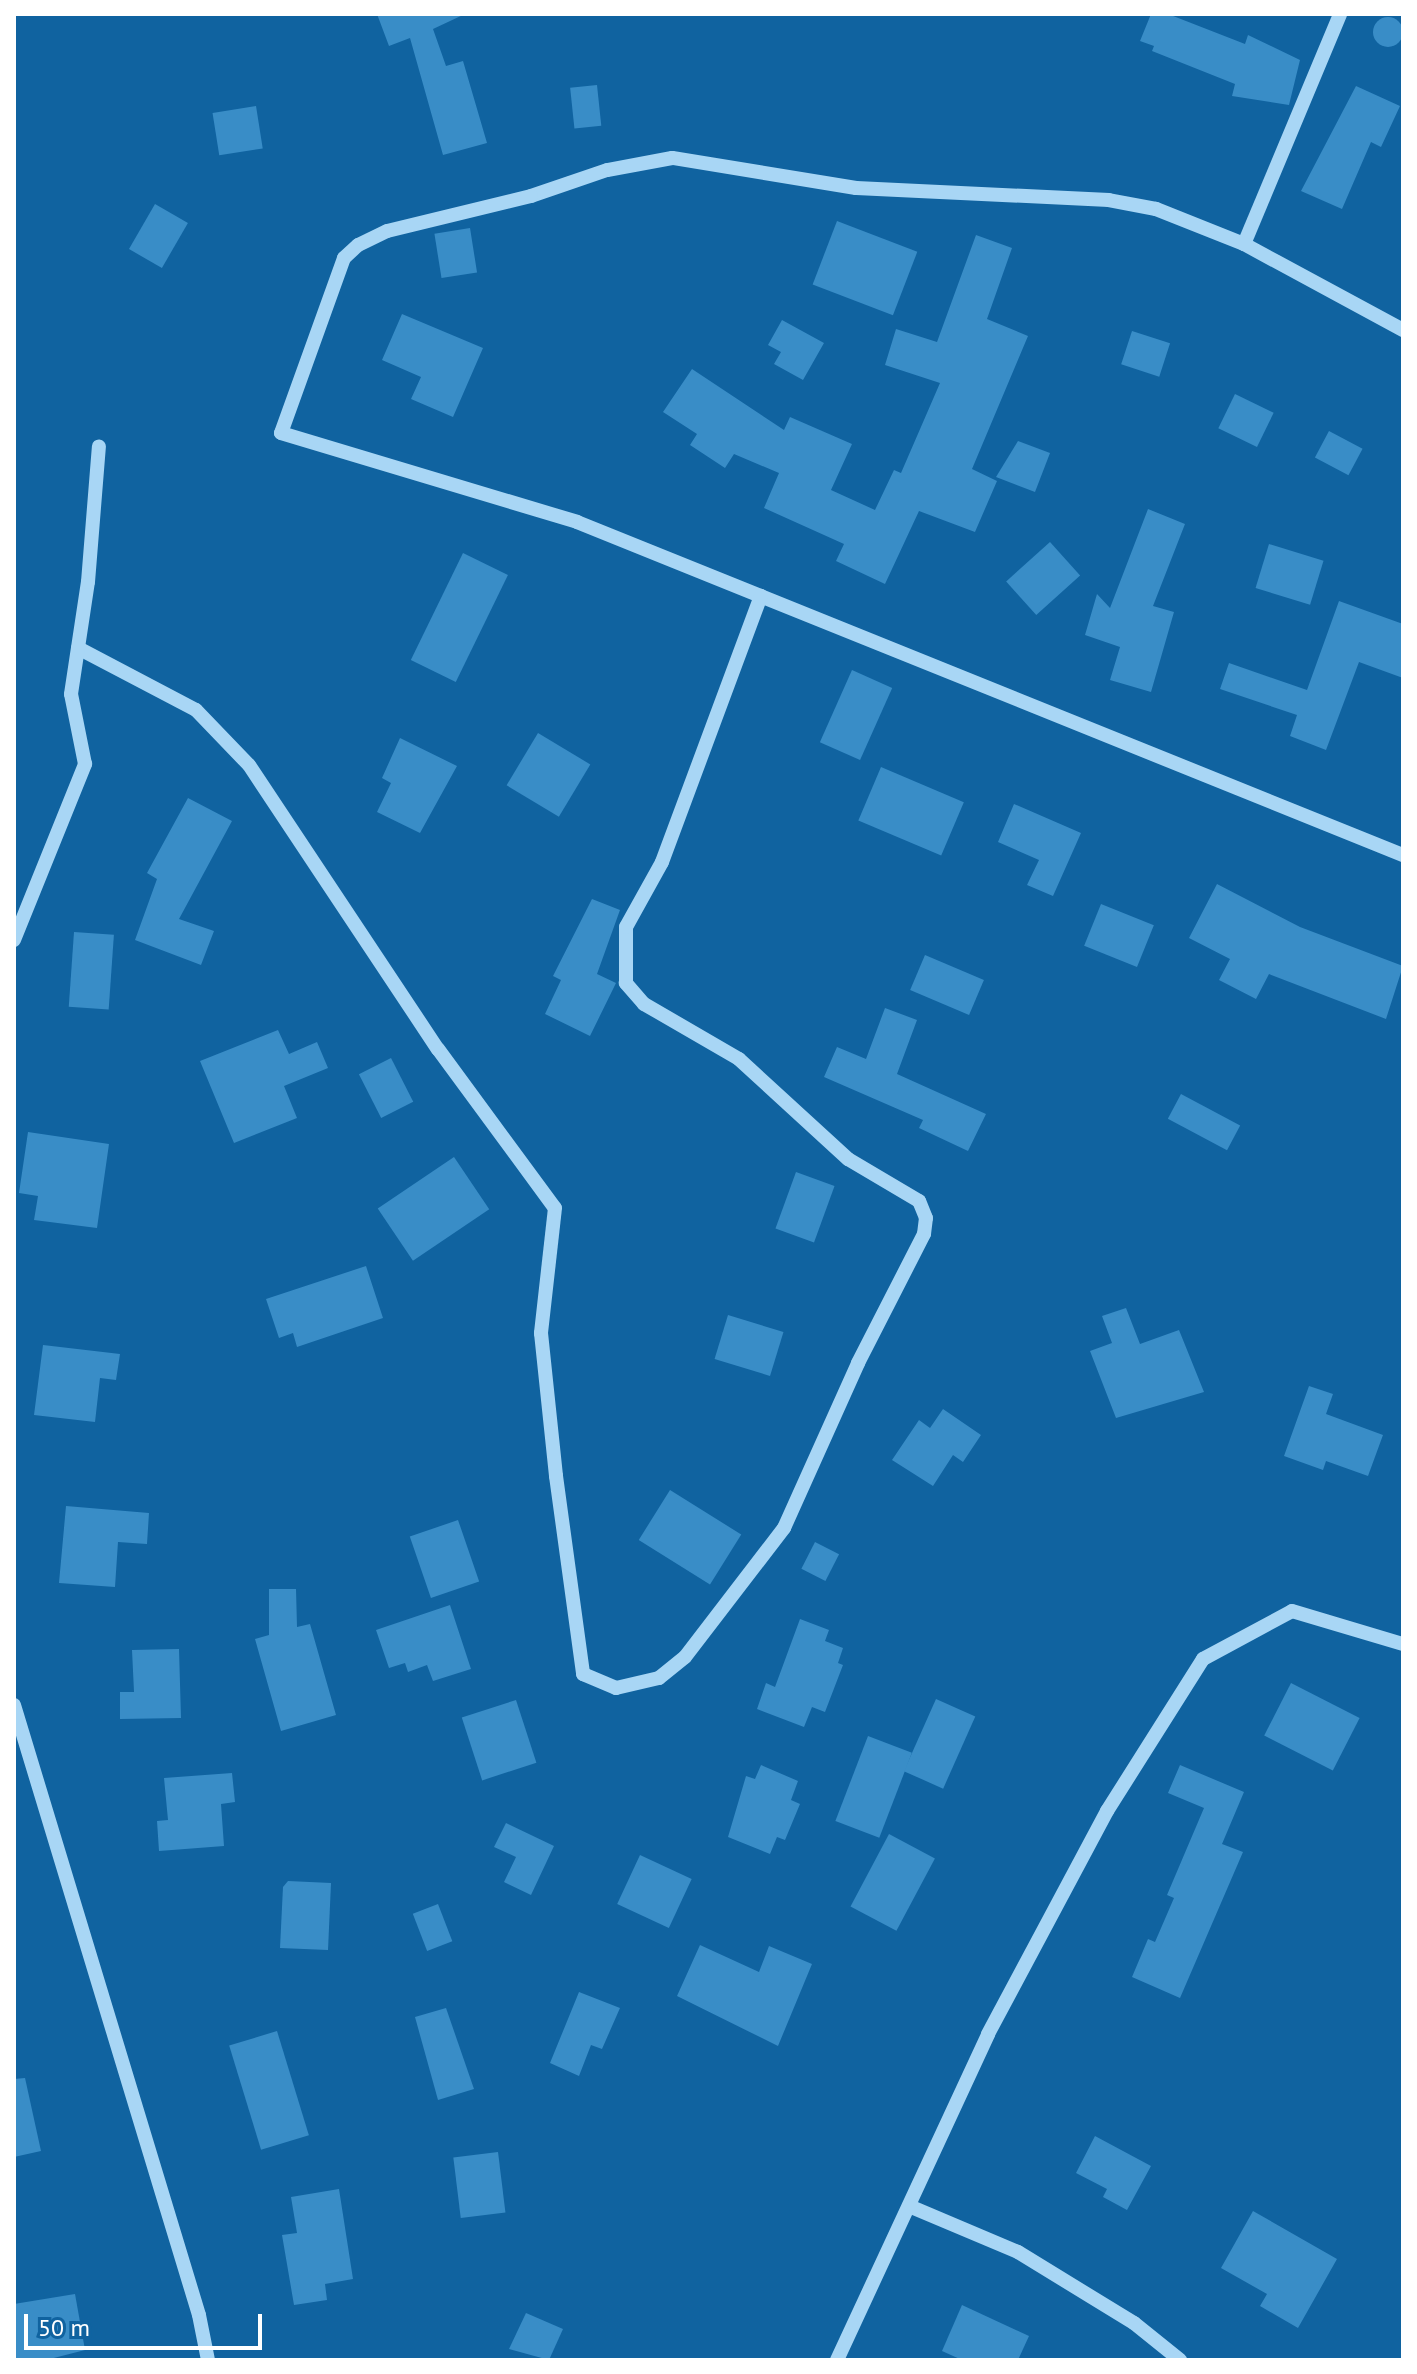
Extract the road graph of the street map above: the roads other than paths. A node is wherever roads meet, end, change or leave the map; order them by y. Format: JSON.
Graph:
{"nodes":[{"id":1,"x":1340,"y":14,"type":"edge"},
{"id":2,"x":1244,"y":244,"type":"junction"},
{"id":3,"x":1403,"y":330,"type":"edge"},
{"id":4,"x":99,"y":446,"type":"dead end"},
{"id":5,"x":761,"y":596,"type":"junction"},
{"id":6,"x":78,"y":648,"type":"junction"},
{"id":7,"x":1403,"y":855,"type":"edge"},
{"id":8,"x":14,"y":940,"type":"edge"},
{"id":9,"x":1403,"y":1644,"type":"edge"},
{"id":10,"x":14,"y":1705,"type":"edge"},
{"id":11,"x":909,"y":2206,"type":"junction"},
{"id":12,"x":208,"y":2360,"type":"edge"},
{"id":13,"x":837,"y":2360,"type":"edge"},
{"id":14,"x":1180,"y":2360,"type":"edge"}],
"edges":[{"from":1,"to":2,"type":"street"},
{"from":2,"to":3,"type":"street"},
{"from":2,"to":5,"type":"street"},
{"from":4,"to":6,"type":"street"},
{"from":5,"to":6,"type":"street"},
{"from":5,"to":7,"type":"street"},
{"from":6,"to":8,"type":"street"},
{"from":9,"to":11,"type":"street"},
{"from":10,"to":12,"type":"street"},
{"from":11,"to":13,"type":"street"},
{"from":11,"to":14,"type":"street"}]}
